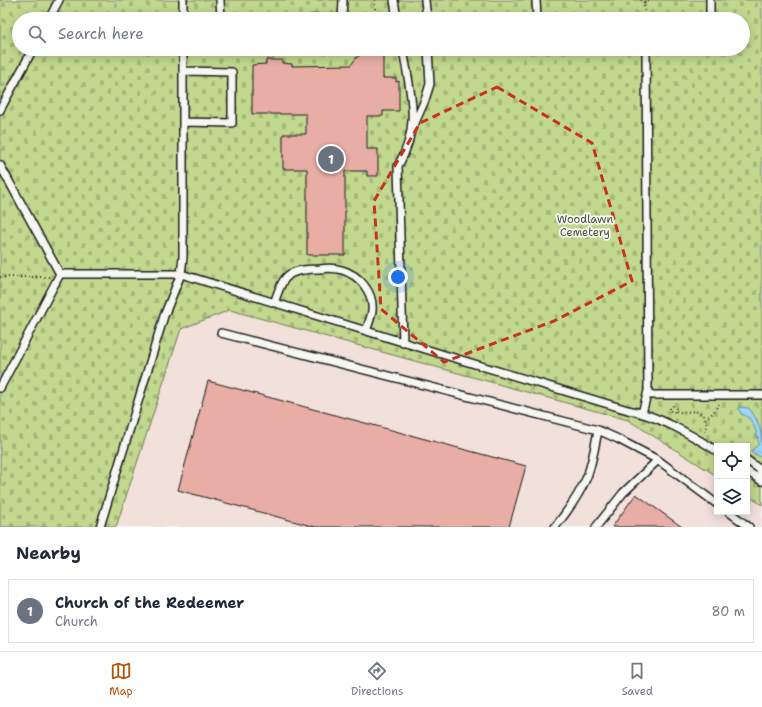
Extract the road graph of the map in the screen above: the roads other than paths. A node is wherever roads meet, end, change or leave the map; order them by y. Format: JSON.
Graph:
{"nodes":[{"id":1,"x":59,"y":0,"type":"edge"},
{"id":2,"x":183,"y":0,"type":"edge"},
{"id":3,"x":220,"y":0,"type":"edge"},
{"id":4,"x":343,"y":0,"type":"edge"},
{"id":5,"x":394,"y":0,"type":"edge"},
{"id":6,"x":425,"y":0,"type":"edge"},
{"id":7,"x":536,"y":0,"type":"edge"},
{"id":8,"x":710,"y":0,"type":"edge"},
{"id":9,"x":53,"y":12,"type":"edge"},
{"id":10,"x":183,"y":12,"type":"edge"},
{"id":11,"x":221,"y":12,"type":"edge"},
{"id":12,"x":342,"y":12,"type":"edge"},
{"id":13,"x":396,"y":12,"type":"edge"},
{"id":14,"x":426,"y":12,"type":"edge"},
{"id":15,"x":537,"y":12,"type":"edge"},
{"id":16,"x":710,"y":12,"type":"edge"},
{"id":17,"x":29,"y":56,"type":"edge"},
{"id":18,"x":183,"y":56,"type":"edge"},
{"id":19,"x":404,"y":56,"type":"edge"},
{"id":20,"x":428,"y":56,"type":"edge"},
{"id":21,"x":646,"y":56,"type":"edge"},
{"id":22,"x":183,"y":71,"type":"junction"},
{"id":23,"x":0,"y":110,"type":"edge"},
{"id":24,"x":183,"y":122,"type":"junction"},
{"id":25,"x":413,"y":127,"type":"junction"},
{"id":26,"x":0,"y":165,"type":"edge"},
{"id":27,"x":181,"y":274,"type":"junction"},
{"id":28,"x":59,"y":275,"type":"junction"},
{"id":29,"x":274,"y":303,"type":"junction"},
{"id":30,"x":366,"y":331,"type":"junction"},
{"id":31,"x":221,"y":333,"type":"dead end"},
{"id":32,"x":403,"y":343,"type":"junction"},
{"id":33,"x":0,"y":388,"type":"edge"},
{"id":34,"x":647,"y":395,"type":"junction"},
{"id":35,"x":762,"y":395,"type":"edge"},
{"id":36,"x":642,"y":413,"type":"junction"},
{"id":37,"x":598,"y":430,"type":"junction"},
{"id":38,"x":714,"y":449,"type":"edge"},
{"id":39,"x":658,"y":460,"type":"junction"},
{"id":40,"x":750,"y":462,"type":"edge"},
{"id":41,"x":750,"y":473,"type":"edge"},
{"id":42,"x":762,"y":475,"type":"edge"},
{"id":43,"x":762,"y":481,"type":"edge"},
{"id":44,"x":714,"y":502,"type":"edge"},
{"id":45,"x":732,"y":515,"type":"edge"},
{"id":46,"x":100,"y":527,"type":"edge"},
{"id":47,"x":555,"y":527,"type":"edge"},
{"id":48,"x":596,"y":527,"type":"edge"},
{"id":49,"x":749,"y":527,"type":"edge"}],
"edges":[{"from":1,"to":9,"type":"lane"},
{"from":2,"to":10,"type":"lane"},
{"from":3,"to":11,"type":"lane"},
{"from":4,"to":12,"type":"lane"},
{"from":5,"to":13,"type":"lane"},
{"from":6,"to":14,"type":"lane"},
{"from":7,"to":15,"type":"lane"},
{"from":8,"to":16,"type":"lane"},
{"from":17,"to":23,"type":"lane"},
{"from":18,"to":22,"type":"lane"},
{"from":19,"to":25,"type":"lane"},
{"from":20,"to":25,"type":"lane"},
{"from":21,"to":34,"type":"lane"},
{"from":22,"to":24,"type":"lane"},
{"from":22,"to":24,"type":"lane"},
{"from":24,"to":27,"type":"lane"},
{"from":25,"to":32,"type":"lane"},
{"from":26,"to":28,"type":"lane"},
{"from":27,"to":28,"type":"lane"},
{"from":27,"to":29,"type":"lane"},
{"from":27,"to":46,"type":"lane"},
{"from":28,"to":33,"type":"lane"},
{"from":29,"to":30,"type":"lane"},
{"from":29,"to":30,"type":"lane"},
{"from":30,"to":32,"type":"lane"},
{"from":31,"to":37,"type":"lane"},
{"from":32,"to":36,"type":"lane"},
{"from":34,"to":35,"type":"lane"},
{"from":34,"to":36,"type":"lane"},
{"from":36,"to":38,"type":"lane"},
{"from":37,"to":39,"type":"lane"},
{"from":37,"to":47,"type":"lane"},
{"from":39,"to":44,"type":"lane"},
{"from":39,"to":48,"type":"lane"},
{"from":40,"to":42,"type":"lane"},
{"from":41,"to":43,"type":"lane"},
{"from":45,"to":49,"type":"lane"}]}
